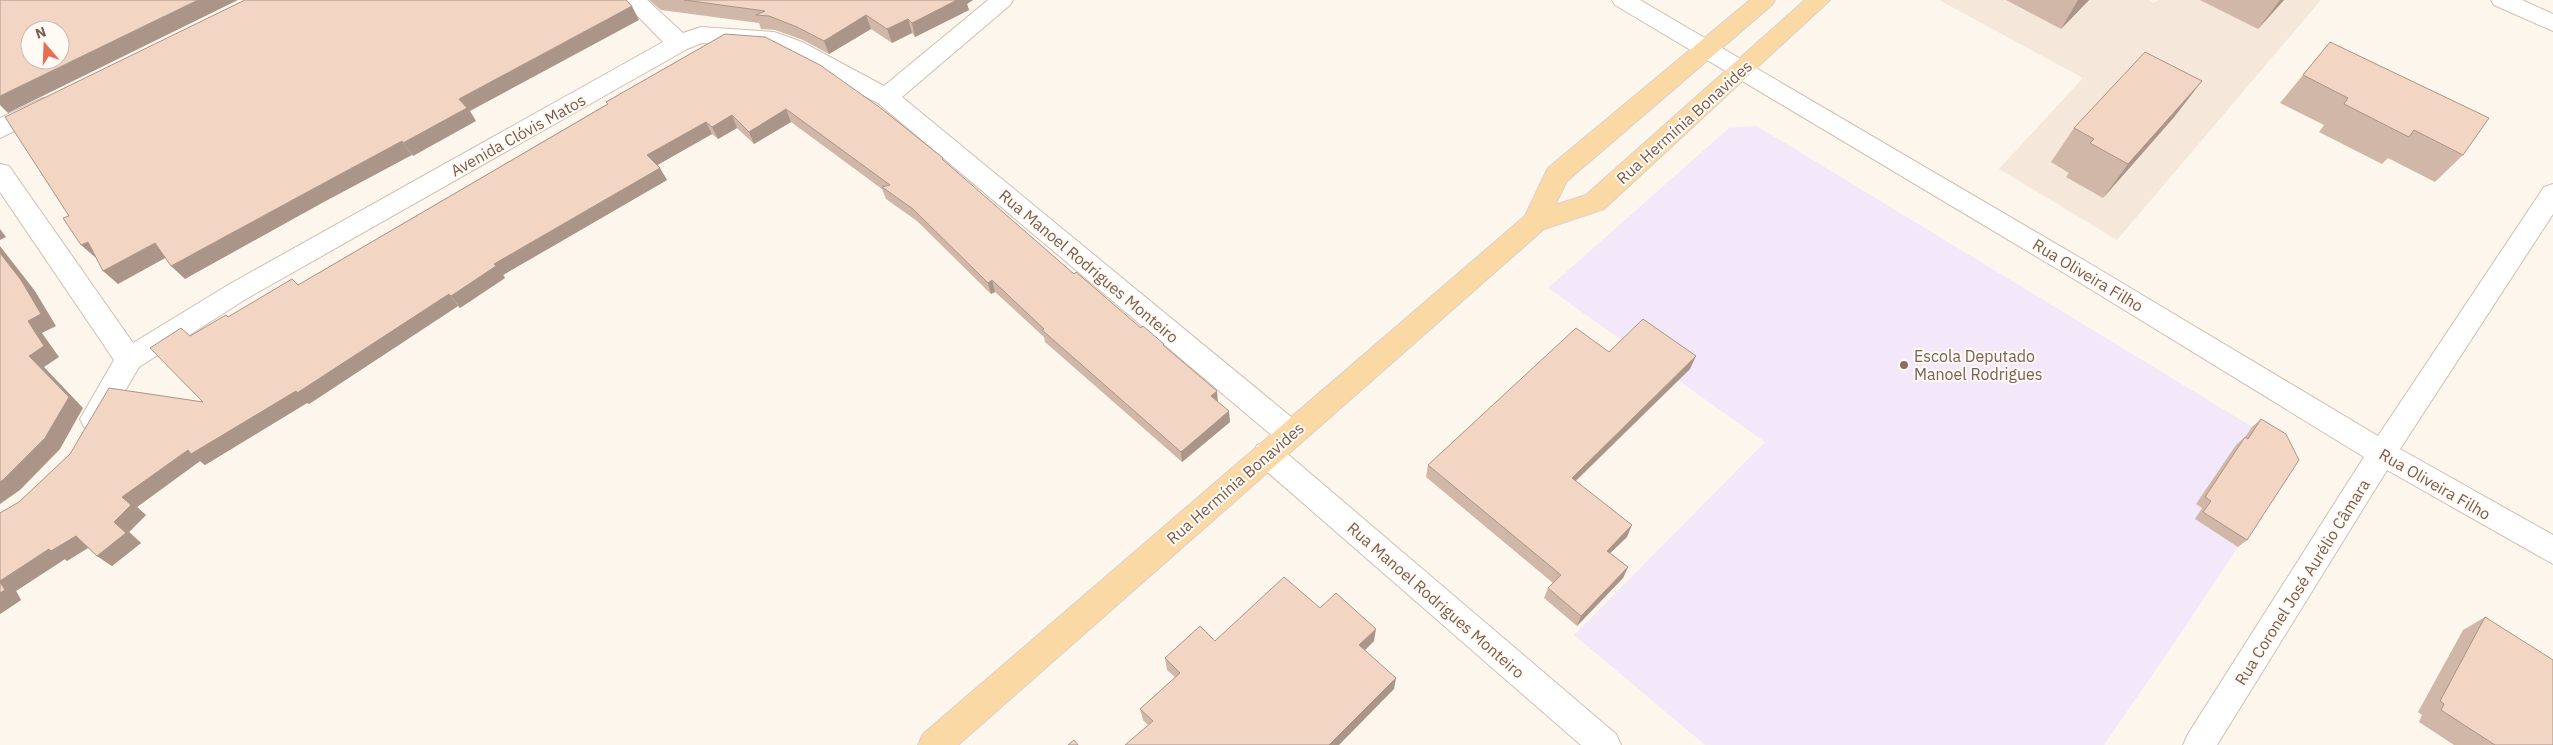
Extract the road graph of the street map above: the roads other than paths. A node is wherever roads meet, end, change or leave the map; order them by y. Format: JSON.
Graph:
{"nodes":[{"id":1,"x":633,"y":0,"type":"edge"},
{"id":2,"x":1002,"y":0,"type":"edge"},
{"id":3,"x":1623,"y":0,"type":"edge"},
{"id":4,"x":1764,"y":0,"type":"edge"},
{"id":5,"x":1820,"y":0,"type":"edge"},
{"id":6,"x":2502,"y":0,"type":"edge"},
{"id":7,"x":2553,"y":23,"type":"edge"},
{"id":8,"x":679,"y":43,"type":"junction"},
{"id":9,"x":1707,"y":48,"type":"junction"},
{"id":10,"x":1743,"y":69,"type":"junction"},
{"id":11,"x":886,"y":97,"type":"junction"},
{"id":12,"x":61,"y":99,"type":"edge"},
{"id":13,"x":0,"y":129,"type":"edge"},
{"id":14,"x":0,"y":173,"type":"edge"},
{"id":15,"x":2553,"y":194,"type":"edge"},
{"id":16,"x":1536,"y":222,"type":"junction"},
{"id":17,"x":129,"y":360,"type":"junction"},
{"id":18,"x":1291,"y":434,"type":"junction"},
{"id":19,"x":82,"y":439,"type":"edge"},
{"id":20,"x":1267,"y":454,"type":"junction"},
{"id":21,"x":2382,"y":454,"type":"junction"},
{"id":22,"x":2553,"y":551,"type":"edge"},
{"id":23,"x":934,"y":745,"type":"edge"},
{"id":24,"x":1604,"y":745,"type":"edge"},
{"id":25,"x":2199,"y":745,"type":"edge"}],
"edges":[{"from":1,"to":8,"type":"street"},
{"from":2,"to":11,"type":"street"},
{"from":3,"to":9,"type":"street","name":"Rua Oliveira Filho"},
{"from":4,"to":9,"type":"main road","name":"Rua Hermínia Bonavides"},
{"from":5,"to":10,"type":"main road","name":"Rua Hermínia Bonavides"},
{"from":6,"to":7,"type":"street"},
{"from":8,"to":11,"type":"street","name":"Avenida Clóvis Matos"},
{"from":8,"to":17,"type":"street","name":"Avenida Clóvis Matos"},
{"from":9,"to":10,"type":"street","name":"Rua Oliveira Filho"},
{"from":9,"to":16,"type":"main road","name":"Rua Hermínia Bonavides"},
{"from":10,"to":16,"type":"main road","name":"Rua Hermínia Bonavides"},
{"from":10,"to":21,"type":"street","name":"Rua Oliveira Filho"},
{"from":11,"to":18,"type":"street","name":"Rua Manoel Rodrigues Monteiro"},
{"from":12,"to":13,"type":"street"},
{"from":14,"to":17,"type":"street"},
{"from":15,"to":21,"type":"street","name":"Rua Coronel José Aurélio Câmara"},
{"from":16,"to":18,"type":"main road","name":"Rua Hermínia Bonavides"},
{"from":17,"to":19,"type":"street","name":"Avenida Clóvis Matos"},
{"from":18,"to":20,"type":"main road","name":"Rua Hermínia Bonavides"},
{"from":20,"to":23,"type":"main road","name":"Rua Hermínia Bonavides"},
{"from":20,"to":24,"type":"street","name":"Rua Manoel Rodrigues Monteiro"},
{"from":21,"to":22,"type":"street","name":"Rua Oliveira Filho"},
{"from":21,"to":25,"type":"street","name":"Rua Coronel José Aurélio Câmara"}]}
